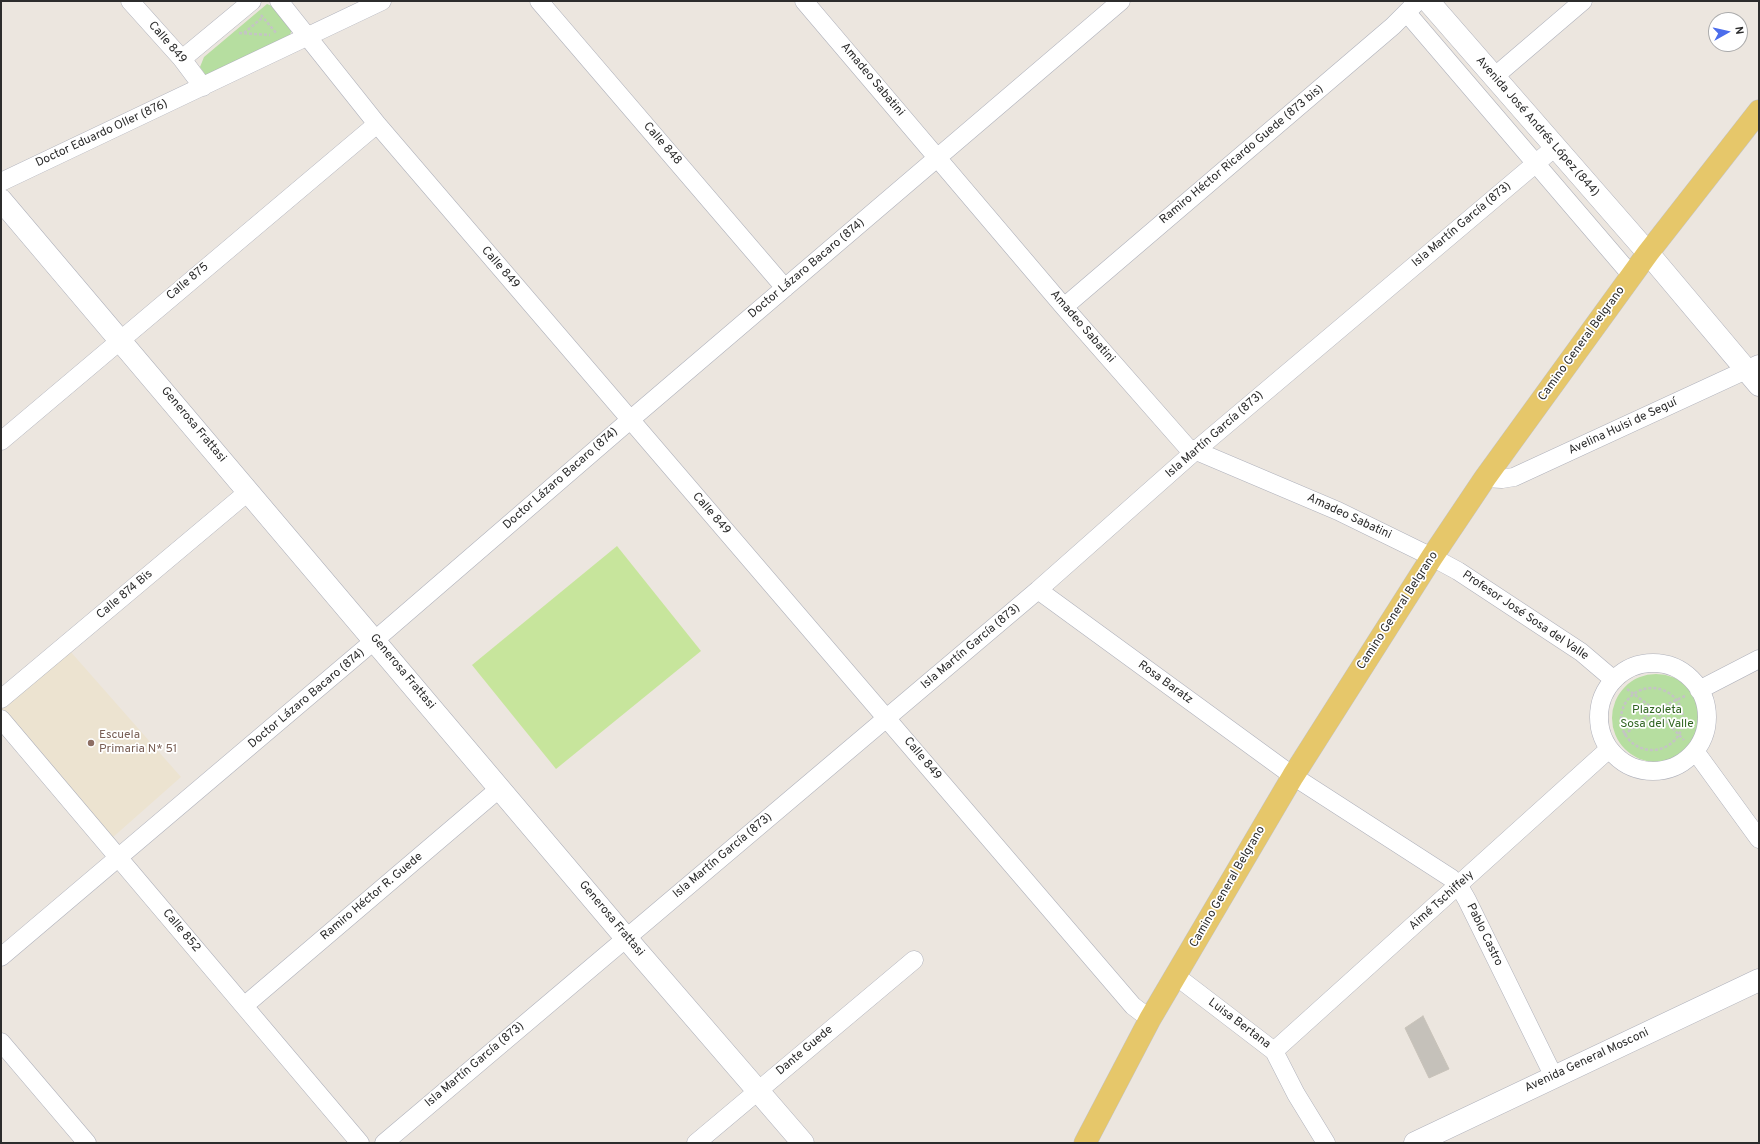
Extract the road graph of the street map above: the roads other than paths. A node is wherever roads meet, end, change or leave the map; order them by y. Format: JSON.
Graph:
{"nodes":[{"id":1,"x":130,"y":1,"type":"edge"},
{"id":2,"x":280,"y":1,"type":"edge"},
{"id":3,"x":382,"y":1,"type":"edge"},
{"id":4,"x":539,"y":1,"type":"edge"},
{"id":5,"x":804,"y":1,"type":"edge"},
{"id":6,"x":1428,"y":1,"type":"edge"},
{"id":7,"x":1583,"y":1,"type":"edge"},
{"id":8,"x":251,"y":2,"type":"edge"},
{"id":9,"x":1110,"y":4,"type":"edge"},
{"id":10,"x":1412,"y":7,"type":"edge"},
{"id":11,"x":308,"y":37,"type":"junction"},
{"id":12,"x":182,"y":59,"type":"junction"},
{"id":13,"x":1494,"y":77,"type":"junction"},
{"id":14,"x":203,"y":87,"type":"junction"},
{"id":15,"x":1759,"y":110,"type":"edge"},
{"id":16,"x":377,"y":124,"type":"junction"},
{"id":17,"x":1554,"y":148,"type":"junction"},
{"id":18,"x":938,"y":158,"type":"junction"},
{"id":19,"x":1536,"y":164,"type":"junction"},
{"id":20,"x":1,"y":182,"type":"edge"},
{"id":21,"x":1,"y":200,"type":"edge"},
{"id":22,"x":1648,"y":253,"type":"junction"},
{"id":23,"x":1632,"y":276,"type":"junction"},
{"id":24,"x":784,"y":288,"type":"junction"},
{"id":25,"x":1064,"y":307,"type":"junction"},
{"id":26,"x":120,"y":339,"type":"junction"},
{"id":27,"x":1755,"y":373,"type":"edge"},
{"id":28,"x":630,"y":420,"type":"junction"},
{"id":29,"x":1,"y":441,"type":"edge"},
{"id":30,"x":1195,"y":451,"type":"junction"},
{"id":31,"x":1485,"y":478,"type":"junction"},
{"id":32,"x":249,"y":492,"type":"junction"},
{"id":33,"x":1432,"y":557,"type":"junction"},
{"id":34,"x":1038,"y":590,"type":"junction"},
{"id":35,"x":375,"y":640,"type":"junction"},
{"id":36,"x":1759,"y":659,"type":"edge"},
{"id":37,"x":1614,"y":680,"type":"junction"},
{"id":38,"x":1699,"y":690,"type":"junction"},
{"id":39,"x":1,"y":699,"type":"edge"},
{"id":40,"x":887,"y":718,"type":"junction"},
{"id":41,"x":1,"y":720,"type":"edge"},
{"id":42,"x":1609,"y":749,"type":"junction"},
{"id":43,"x":1695,"y":751,"type":"junction"},
{"id":44,"x":1293,"y":776,"type":"junction"},
{"id":45,"x":500,"y":788,"type":"junction"},
{"id":46,"x":1759,"y":839,"type":"edge"},
{"id":47,"x":119,"y":858,"type":"junction"},
{"id":48,"x":1459,"y":886,"type":"junction"},
{"id":49,"x":626,"y":938,"type":"junction"},
{"id":50,"x":1,"y":957,"type":"edge"},
{"id":51,"x":914,"y":960,"type":"dead end"},
{"id":52,"x":1176,"y":976,"type":"junction"},
{"id":53,"x":1759,"y":980,"type":"edge"},
{"id":54,"x":244,"y":1006,"type":"junction"},
{"id":55,"x":1150,"y":1019,"type":"junction"},
{"id":56,"x":1,"y":1042,"type":"edge"},
{"id":57,"x":1274,"y":1051,"type":"junction"},
{"id":58,"x":1554,"y":1077,"type":"junction"},
{"id":59,"x":757,"y":1091,"type":"junction"},
{"id":60,"x":87,"y":1143,"type":"edge"},
{"id":61,"x":360,"y":1143,"type":"edge"},
{"id":62,"x":384,"y":1143,"type":"edge"},
{"id":63,"x":696,"y":1143,"type":"edge"},
{"id":64,"x":803,"y":1143,"type":"edge"},
{"id":65,"x":1085,"y":1143,"type":"edge"},
{"id":66,"x":1326,"y":1143,"type":"edge"},
{"id":67,"x":1415,"y":1143,"type":"edge"}],
"edges":[{"from":1,"to":12,"type":"street","name":"Calle 849"},
{"from":2,"to":11,"type":"street","name":"Calle 849"},
{"from":3,"to":11,"type":"street"},
{"from":4,"to":24,"type":"street","name":"Calle 848"},
{"from":5,"to":18,"type":"street","name":"Amadeo Sabatini"},
{"from":6,"to":13,"type":"main road","name":"Avenida José Andrés López (844)"},
{"from":7,"to":13,"type":"street"},
{"from":8,"to":12,"type":"street"},
{"from":9,"to":18,"type":"street","name":"Doctor Lázaro Bacaro (874)"},
{"from":10,"to":19,"type":"street"},
{"from":10,"to":25,"type":"street","name":"Ramiro Héctor Ricardo Guede (873 bis)"},
{"from":11,"to":14,"type":"street"},
{"from":11,"to":16,"type":"street","name":"Calle 849"},
{"from":12,"to":14,"type":"street","name":"Calle 849"},
{"from":13,"to":17,"type":"main road","name":"Avenida José Andrés López (844)"},
{"from":14,"to":20,"type":"street","name":"Doctor Eduardo Oller (876)"},
{"from":15,"to":22,"type":"main road","name":"Camino General Belgrano"},
{"from":16,"to":26,"type":"street","name":"Calle 875"},
{"from":16,"to":28,"type":"street","name":"Calle 849"},
{"from":17,"to":19,"type":"street","name":"Isla Martín García (873)"},
{"from":17,"to":22,"type":"main road","name":"Avenida José Andrés López (844)"},
{"from":18,"to":24,"type":"street","name":"Doctor Lázaro Bacaro (874)"},
{"from":18,"to":25,"type":"street","name":"Amadeo Sabatini"},
{"from":19,"to":23,"type":"street"},
{"from":19,"to":30,"type":"street","name":"Isla Martín García (873)"},
{"from":21,"to":26,"type":"main road","name":"Generosa Frattasi"},
{"from":22,"to":23,"type":"main road","name":"Camino General Belgrano"},
{"from":22,"to":27,"type":"main road","name":"Avenida José Andrés López (844)"},
{"from":23,"to":31,"type":"main road","name":"Camino General Belgrano"},
{"from":24,"to":28,"type":"street","name":"Doctor Lázaro Bacaro (874)"},
{"from":25,"to":30,"type":"street","name":"Amadeo Sabatini"},
{"from":26,"to":29,"type":"street","name":"Calle 875"},
{"from":26,"to":32,"type":"main road","name":"Generosa Frattasi"},
{"from":27,"to":31,"type":"street","name":"Avelina Huisi de Seguí"},
{"from":28,"to":35,"type":"street","name":"Doctor Lázaro Bacaro (874)"},
{"from":28,"to":40,"type":"street","name":"Calle 849"},
{"from":30,"to":33,"type":"street","name":"Amadeo Sabatini"},
{"from":30,"to":34,"type":"street","name":"Isla Martín García (873)"},
{"from":31,"to":33,"type":"main road","name":"Camino General Belgrano"},
{"from":32,"to":35,"type":"main road","name":"Generosa Frattasi"},
{"from":32,"to":39,"type":"street","name":"Calle 874 Bis"},
{"from":33,"to":37,"type":"street","name":"Profesor José Sosa del Valle"},
{"from":33,"to":44,"type":"main road","name":"Camino General Belgrano"},
{"from":34,"to":40,"type":"street","name":"Isla Martín García (873)"},
{"from":34,"to":44,"type":"street","name":"Rosa Baratz"},
{"from":35,"to":45,"type":"main road","name":"Generosa Frattasi"},
{"from":35,"to":47,"type":"street","name":"Doctor Lázaro Bacaro (874)"},
{"from":36,"to":38,"type":"street"},
{"from":37,"to":38,"type":"street"},
{"from":37,"to":42,"type":"street"},
{"from":38,"to":43,"type":"street"},
{"from":40,"to":49,"type":"street","name":"Isla Martín García (873)"},
{"from":40,"to":55,"type":"street","name":"Calle 849"},
{"from":41,"to":47,"type":"street","name":"Calle 852"},
{"from":42,"to":43,"type":"street"},
{"from":42,"to":48,"type":"street","name":"Aimé Tschiffely"},
{"from":43,"to":46,"type":"street"},
{"from":44,"to":48,"type":"street","name":"Pablo Castro"},
{"from":44,"to":52,"type":"main road","name":"Camino General Belgrano"},
{"from":45,"to":49,"type":"main road","name":"Generosa Frattasi"},
{"from":45,"to":54,"type":"street","name":"Ramiro Héctor R. Guede"},
{"from":47,"to":50,"type":"street","name":"Doctor Lázaro Bacaro (874)"},
{"from":47,"to":54,"type":"street","name":"Calle 852"},
{"from":48,"to":57,"type":"street","name":"Aimé Tschiffely"},
{"from":48,"to":58,"type":"street","name":"Pablo Castro"},
{"from":49,"to":59,"type":"main road","name":"Generosa Frattasi"},
{"from":49,"to":62,"type":"street","name":"Isla Martín García (873)"},
{"from":51,"to":59,"type":"street","name":"Dante Guede"},
{"from":52,"to":55,"type":"main road","name":"Camino General Belgrano"},
{"from":52,"to":57,"type":"street","name":"Luisa Bertana"},
{"from":53,"to":58,"type":"main road","name":"Avenida General Mosconi"},
{"from":54,"to":61,"type":"street","name":"Calle 852"},
{"from":55,"to":65,"type":"main road","name":"Camino General Belgrano"},
{"from":56,"to":60,"type":"street"},
{"from":57,"to":66,"type":"street","name":"Luisa Bertana"},
{"from":58,"to":67,"type":"main road","name":"Avenida General Mosconi"},
{"from":59,"to":63,"type":"street","name":"Dante Guede"},
{"from":59,"to":64,"type":"main road","name":"Generosa Frattasi"}]}
